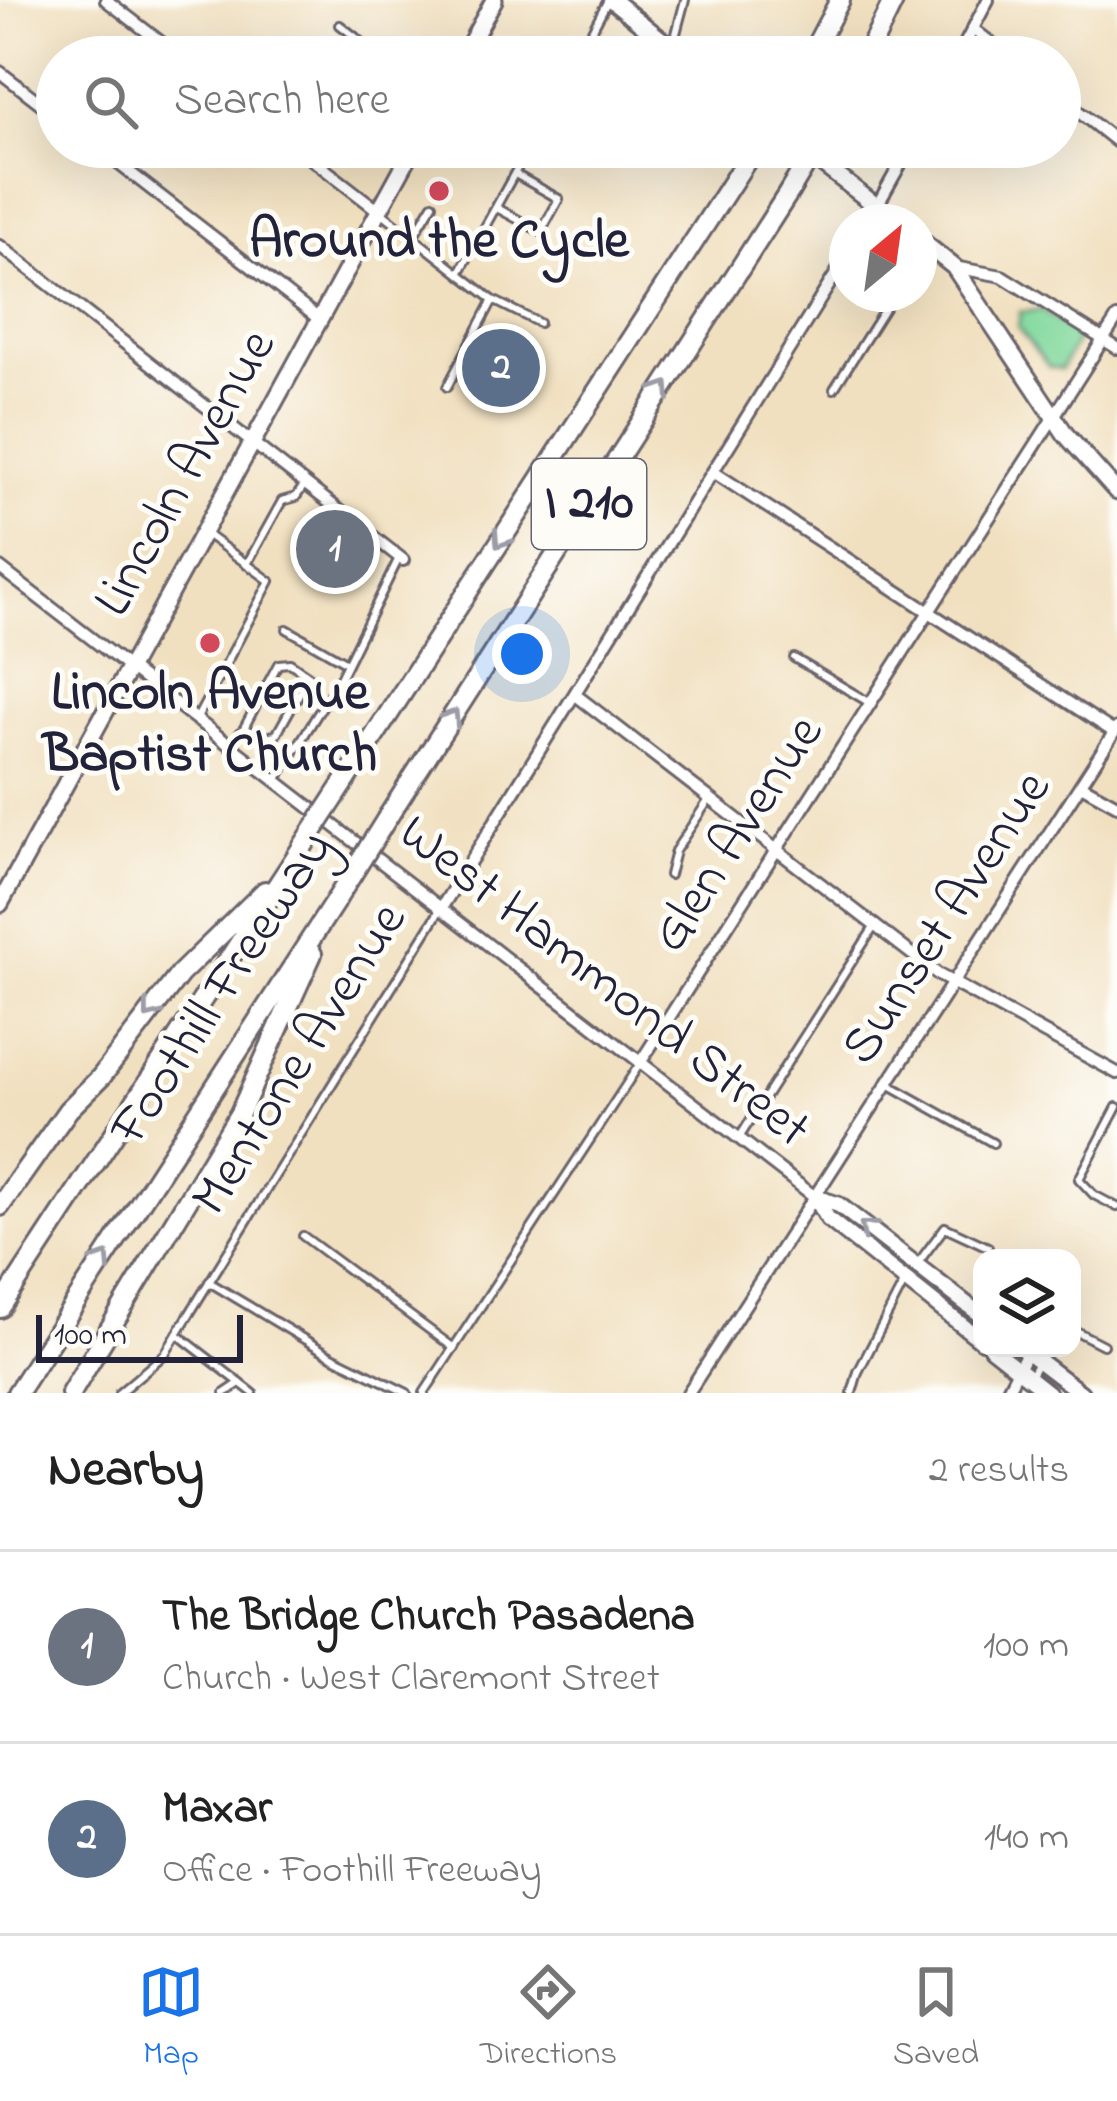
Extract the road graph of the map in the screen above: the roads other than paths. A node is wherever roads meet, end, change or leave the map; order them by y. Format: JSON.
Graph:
{"nodes":[{"id":1,"x":106,"y":0,"type":"edge"},
{"id":2,"x":494,"y":0,"type":"edge"},
{"id":3,"x":610,"y":0,"type":"edge"},
{"id":4,"x":685,"y":0,"type":"edge"},
{"id":5,"x":840,"y":0,"type":"edge"},
{"id":6,"x":894,"y":0,"type":"edge"},
{"id":7,"x":988,"y":0,"type":"edge"},
{"id":8,"x":340,"y":25,"type":"dead end"},
{"id":9,"x":973,"y":28,"type":"junction"},
{"id":10,"x":153,"y":36,"type":"edge"},
{"id":11,"x":354,"y":36,"type":"edge"},
{"id":12,"x":474,"y":36,"type":"edge"},
{"id":13,"x":590,"y":36,"type":"edge"},
{"id":14,"x":656,"y":36,"type":"edge"},
{"id":15,"x":680,"y":36,"type":"edge"},
{"id":16,"x":821,"y":36,"type":"edge"},
{"id":17,"x":876,"y":36,"type":"edge"},
{"id":18,"x":969,"y":36,"type":"edge"},
{"id":19,"x":983,"y":36,"type":"edge"},
{"id":20,"x":0,"y":72,"type":"edge"},
{"id":21,"x":36,"y":100,"type":"edge"},
{"id":22,"x":1081,"y":114,"type":"edge"},
{"id":23,"x":1117,"y":142,"type":"edge"},
{"id":24,"x":124,"y":168,"type":"edge"},
{"id":25,"x":323,"y":168,"type":"edge"},
{"id":26,"x":403,"y":168,"type":"edge"},
{"id":27,"x":518,"y":168,"type":"edge"},
{"id":28,"x":741,"y":168,"type":"edge"},
{"id":29,"x":804,"y":168,"type":"edge"},
{"id":30,"x":827,"y":168,"type":"edge"},
{"id":31,"x":898,"y":168,"type":"edge"},
{"id":32,"x":515,"y":174,"type":"junction"},
{"id":33,"x":433,"y":204,"type":"dead end"},
{"id":34,"x":873,"y":204,"type":"edge"},
{"id":35,"x":879,"y":204,"type":"edge"},
{"id":36,"x":497,"y":208,"type":"junction"},
{"id":37,"x":379,"y":211,"type":"junction"},
{"id":38,"x":414,"y":235,"type":"junction"},
{"id":39,"x":0,"y":246,"type":"edge"},
{"id":40,"x":937,"y":256,"type":"edge"},
{"id":41,"x":954,"y":267,"type":"junction"},
{"id":42,"x":460,"y":272,"type":"junction"},
{"id":43,"x":829,"y":286,"type":"edge"},
{"id":44,"x":494,"y":300,"type":"junction"},
{"id":45,"x":883,"y":312,"type":"edge"},
{"id":46,"x":1117,"y":318,"type":"edge"},
{"id":47,"x":319,"y":319,"type":"junction"},
{"id":48,"x":539,"y":323,"type":"dead end"},
{"id":49,"x":1103,"y":339,"type":"junction"},
{"id":50,"x":1117,"y":348,"type":"edge"},
{"id":51,"x":447,"y":387,"type":"dead end"},
{"id":52,"x":834,"y":389,"type":"dead end"},
{"id":53,"x":1053,"y":417,"type":"junction"},
{"id":54,"x":252,"y":442,"type":"junction"},
{"id":55,"x":715,"y":473,"type":"junction"},
{"id":56,"x":305,"y":484,"type":"junction"},
{"id":57,"x":1117,"y":492,"type":"edge"},
{"id":58,"x":203,"y":532,"type":"junction"},
{"id":59,"x":401,"y":558,"type":"joint"},
{"id":60,"x":247,"y":564,"type":"junction"},
{"id":61,"x":0,"y":568,"type":"edge"},
{"id":62,"x":928,"y":614,"type":"junction"},
{"id":63,"x":287,"y":629,"type":"dead end"},
{"id":64,"x":794,"y":658,"type":"dead end"},
{"id":65,"x":345,"y":662,"type":"junction"},
{"id":66,"x":129,"y":668,"type":"junction"},
{"id":67,"x":577,"y":695,"type":"junction"},
{"id":68,"x":870,"y":703,"type":"junction"},
{"id":69,"x":196,"y":720,"type":"junction"},
{"id":70,"x":244,"y":728,"type":"junction"},
{"id":71,"x":1116,"y":730,"type":"edge"},
{"id":72,"x":230,"y":746,"type":"junction"},
{"id":73,"x":275,"y":782,"type":"junction"},
{"id":74,"x":1081,"y":785,"type":"junction"},
{"id":75,"x":710,"y":798,"type":"junction"},
{"id":76,"x":1117,"y":805,"type":"edge"},
{"id":77,"x":775,"y":850,"type":"junction"},
{"id":78,"x":290,"y":866,"type":"junction"},
{"id":79,"x":669,"y":875,"type":"dead end"},
{"id":80,"x":2,"y":898,"type":"edge"},
{"id":81,"x":336,"y":901,"type":"junction"},
{"id":82,"x":440,"y":910,"type":"junction"},
{"id":83,"x":876,"y":924,"type":"junction"},
{"id":84,"x":953,"y":983,"type":"junction"},
{"id":85,"x":640,"y":1063,"type":"junction"},
{"id":86,"x":1117,"y":1073,"type":"edge"},
{"id":87,"x":888,"y":1084,"type":"junction"},
{"id":88,"x":1117,"y":1107,"type":"edge"},
{"id":89,"x":739,"y":1138,"type":"junction"},
{"id":90,"x":993,"y":1143,"type":"dead end"},
{"id":91,"x":814,"y":1197,"type":"junction"},
{"id":92,"x":0,"y":1206,"type":"edge"},
{"id":93,"x":1117,"y":1207,"type":"edge"},
{"id":94,"x":303,"y":1236,"type":"dead end"},
{"id":95,"x":988,"y":1247,"type":"dead end"},
{"id":96,"x":916,"y":1266,"type":"junction"},
{"id":97,"x":905,"y":1281,"type":"junction"},
{"id":98,"x":209,"y":1282,"type":"junction"},
{"id":99,"x":0,"y":1308,"type":"edge"},
{"id":100,"x":973,"y":1309,"type":"edge"},
{"id":101,"x":177,"y":1334,"type":"junction"},
{"id":102,"x":973,"y":1334,"type":"edge"},
{"id":103,"x":1081,"y":1334,"type":"edge"},
{"id":104,"x":1103,"y":1346,"type":"dead end"},
{"id":105,"x":454,"y":1348,"type":"junction"},
{"id":106,"x":1004,"y":1357,"type":"edge"},
{"id":107,"x":1031,"y":1357,"type":"edge"},
{"id":108,"x":1039,"y":1357,"type":"edge"},
{"id":109,"x":1024,"y":1373,"type":"junction"},
{"id":110,"x":241,"y":1383,"type":"junction"},
{"id":111,"x":17,"y":1393,"type":"edge"},
{"id":112,"x":71,"y":1393,"type":"edge"},
{"id":113,"x":119,"y":1393,"type":"edge"},
{"id":114,"x":225,"y":1393,"type":"edge"},
{"id":115,"x":253,"y":1393,"type":"edge"},
{"id":116,"x":407,"y":1393,"type":"edge"},
{"id":117,"x":424,"y":1393,"type":"edge"},
{"id":118,"x":688,"y":1393,"type":"edge"},
{"id":119,"x":852,"y":1393,"type":"edge"},
{"id":120,"x":1006,"y":1393,"type":"edge"},
{"id":121,"x":1048,"y":1393,"type":"edge"},
{"id":122,"x":1081,"y":1393,"type":"edge"}],
"edges":[{"from":1,"to":10,"type":"street"},
{"from":2,"to":12,"type":"main road"},
{"from":3,"to":13,"type":"lane"},
{"from":3,"to":14,"type":"main road"},
{"from":4,"to":15,"type":"lane"},
{"from":5,"to":16,"type":"highway"},
{"from":6,"to":17,"type":"highway"},
{"from":7,"to":9,"type":"street"},
{"from":8,"to":11,"type":"lane"},
{"from":9,"to":18,"type":"street"},
{"from":9,"to":19,"type":"street"},
{"from":20,"to":21,"type":"street"},
{"from":22,"to":23,"type":"street"},
{"from":24,"to":47,"type":"street"},
{"from":25,"to":37,"type":"street"},
{"from":26,"to":37,"type":"main road","name":"Lincoln Avenue"},
{"from":27,"to":32,"type":"lane"},
{"from":28,"to":78,"type":"highway","name":"Foothill Freeway","number":"I 210","one_way":true,"bridge":true},
{"from":81,"to":29,"type":"highway","name":"Foothill Freeway","number":"I 210","one_way":true,"bridge":true},
{"from":30,"to":34,"type":"main road"},
{"from":31,"to":35,"type":"street"},
{"from":32,"to":36,"type":"lane"},
{"from":32,"to":36,"type":"lane"},
{"from":33,"to":38,"type":"lane"},
{"from":36,"to":42,"type":"lane"},
{"from":37,"to":38,"type":"lane"},
{"from":37,"to":47,"type":"main road","name":"Lincoln Avenue"},
{"from":38,"to":42,"type":"lane"},
{"from":39,"to":54,"type":"street"},
{"from":40,"to":41,"type":"main road"},
{"from":41,"to":49,"type":"street"},
{"from":41,"to":53,"type":"main road"},
{"from":42,"to":44,"type":"lane"},
{"from":43,"to":55,"type":"street","name":"Mentone Avenue"},
{"from":44,"to":48,"type":"lane"},
{"from":44,"to":51,"type":"lane"},
{"from":45,"to":52,"type":"lane"},
{"from":46,"to":49,"type":"street","name":"Glen Avenue"},
{"from":47,"to":54,"type":"main road","name":"Lincoln Avenue"},
{"from":49,"to":50,"type":"street"},
{"from":49,"to":53,"type":"street","name":"Glen Avenue"},
{"from":53,"to":57,"type":"main road"},
{"from":53,"to":62,"type":"street","name":"Glen Avenue"},
{"from":54,"to":56,"type":"street"},
{"from":54,"to":58,"type":"main road","name":"Lincoln Avenue"},
{"from":55,"to":62,"type":"street"},
{"from":55,"to":67,"type":"street","name":"Mentone Avenue"},
{"from":56,"to":59,"type":"street"},
{"from":56,"to":60,"type":"lane"},
{"from":58,"to":60,"type":"lane"},
{"from":58,"to":66,"type":"main road","name":"Lincoln Avenue"},
{"from":59,"to":65,"type":"lane"},
{"from":60,"to":69,"type":"lane"},
{"from":61,"to":66,"type":"street","name":"West Hammond Street"},
{"from":62,"to":68,"type":"street","name":"Glen Avenue"},
{"from":62,"to":71,"type":"street"},
{"from":63,"to":65,"type":"lane"},
{"from":64,"to":68,"type":"lane"},
{"from":65,"to":73,"type":"lane"},
{"from":66,"to":69,"type":"street","name":"West Hammond Street"},
{"from":66,"to":80,"type":"main road","name":"Lincoln Avenue"},
{"from":67,"to":75,"type":"street"},
{"from":67,"to":82,"type":"street","name":"Mentone Avenue"},
{"from":68,"to":77,"type":"street","name":"Glen Avenue"},
{"from":69,"to":72,"type":"street","name":"West Hammond Street"},
{"from":70,"to":70,"type":"lane"},
{"from":70,"to":72,"type":"lane"},
{"from":71,"to":74,"type":"street","name":"Sunset Avenue"},
{"from":72,"to":73,"type":"street","name":"West Hammond Street"},
{"from":73,"to":82,"type":"street","name":"West Hammond Street"},
{"from":74,"to":76,"type":"street"},
{"from":74,"to":84,"type":"street","name":"Sunset Avenue"},
{"from":75,"to":77,"type":"street"},
{"from":75,"to":79,"type":"lane"},
{"from":77,"to":83,"type":"street"},
{"from":77,"to":85,"type":"street","name":"Glen Avenue"},
{"from":78,"to":92,"type":"highway","one_way":true},
{"from":78,"to":99,"type":"highway","name":"Foothill Freeway","number":"I 210"},
{"from":111,"to":81,"type":"highway","name":"Foothill Freeway","number":"I 210","one_way":true},
{"from":81,"to":112,"type":"highway"},
{"from":82,"to":85,"type":"street","name":"West Hammond Street"},
{"from":82,"to":98,"type":"lane","name":"Mentone Avenue"},
{"from":83,"to":84,"type":"street"},
{"from":83,"to":89,"type":"lane"},
{"from":84,"to":86,"type":"street"},
{"from":84,"to":87,"type":"street","name":"Sunset Avenue"},
{"from":85,"to":89,"type":"street","name":"West Hammond Street"},
{"from":85,"to":105,"type":"lane","name":"Glen Avenue"},
{"from":87,"to":90,"type":"lane"},
{"from":87,"to":91,"type":"street","name":"Sunset Avenue"},
{"from":88,"to":93,"type":"lane"},
{"from":89,"to":91,"type":"street","name":"West Hammond Street"},
{"from":96,"to":91,"type":"street","name":"West Hammond Street","one_way":true},
{"from":91,"to":97,"type":"street","name":"West Hammond Street"},
{"from":91,"to":118,"type":"street","name":"Sunset Avenue"},
{"from":94,"to":105,"type":"lane"},
{"from":95,"to":96,"type":"lane"},
{"from":96,"to":100,"type":"street","name":"West Hammond Street"},
{"from":97,"to":102,"type":"street","name":"West Hammond Street"},
{"from":97,"to":119,"type":"lane"},
{"from":98,"to":101,"type":"lane","name":"Mentone Avenue"},
{"from":98,"to":116,"type":"lane"},
{"from":101,"to":110,"type":"lane"},
{"from":101,"to":113,"type":"lane","name":"Mentone Avenue"},
{"from":103,"to":104,"type":"lane"},
{"from":105,"to":117,"type":"lane","name":"Glen Avenue"},
{"from":106,"to":109,"type":"street"},
{"from":107,"to":109,"type":"street"},
{"from":108,"to":122,"type":"street"},
{"from":109,"to":120,"type":"street"},
{"from":109,"to":121,"type":"street"},
{"from":110,"to":114,"type":"lane"},
{"from":110,"to":115,"type":"lane"}]}
